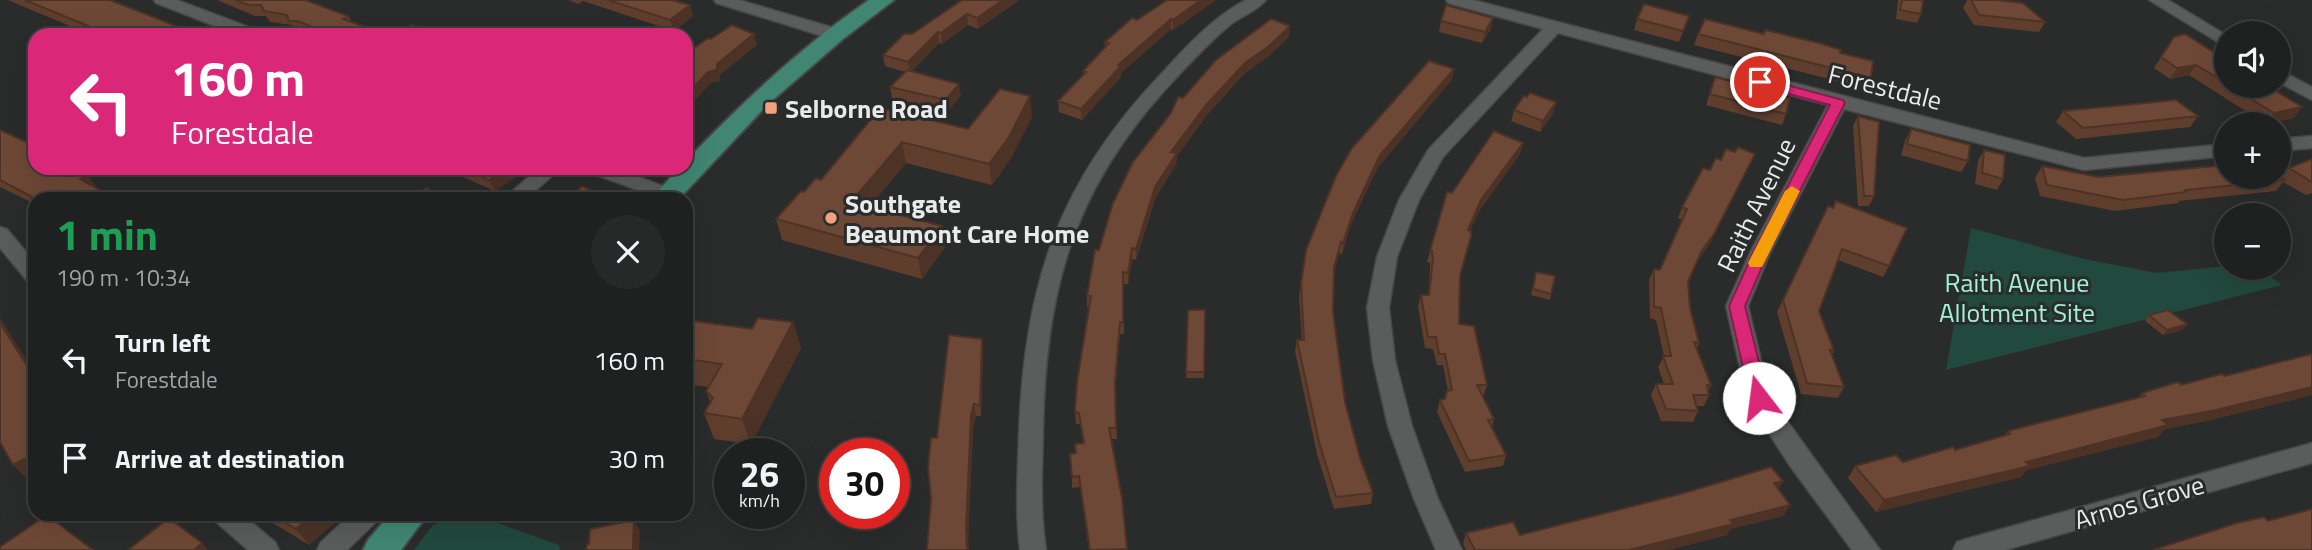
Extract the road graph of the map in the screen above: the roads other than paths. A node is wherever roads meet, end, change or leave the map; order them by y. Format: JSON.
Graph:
{"nodes":[{"id":1,"x":162,"y":0,"type":"edge"},
{"id":2,"x":722,"y":0,"type":"edge"},
{"id":3,"x":883,"y":0,"type":"edge"},
{"id":4,"x":1258,"y":0,"type":"edge"},
{"id":5,"x":1454,"y":0,"type":"edge"},
{"id":6,"x":2157,"y":0,"type":"edge"},
{"id":7,"x":1554,"y":27,"type":"junction"},
{"id":8,"x":235,"y":28,"type":"edge"},
{"id":9,"x":835,"y":34,"type":"junction"},
{"id":10,"x":2214,"y":35,"type":"edge"},
{"id":11,"x":2291,"y":82,"type":"edge"},
{"id":12,"x":2312,"y":95,"type":"edge"},
{"id":13,"x":1838,"y":103,"type":"junction"},
{"id":14,"x":2312,"y":142,"type":"edge"},
{"id":15,"x":2291,"y":144,"type":"edge"},
{"id":16,"x":2214,"y":151,"type":"edge"},
{"id":17,"x":693,"y":168,"type":"edge"},
{"id":18,"x":543,"y":175,"type":"edge"},
{"id":19,"x":612,"y":175,"type":"edge"},
{"id":20,"x":686,"y":175,"type":"edge"},
{"id":21,"x":522,"y":192,"type":"edge"},
{"id":22,"x":653,"y":192,"type":"edge"},
{"id":23,"x":670,"y":192,"type":"edge"},
{"id":24,"x":0,"y":234,"type":"edge"},
{"id":25,"x":28,"y":268,"type":"edge"},
{"id":26,"x":2312,"y":453,"type":"edge"},
{"id":27,"x":232,"y":521,"type":"edge"},
{"id":28,"x":361,"y":521,"type":"edge"},
{"id":29,"x":405,"y":521,"type":"edge"},
{"id":30,"x":422,"y":521,"type":"edge"},
{"id":31,"x":266,"y":550,"type":"edge"},
{"id":32,"x":330,"y":550,"type":"edge"},
{"id":33,"x":380,"y":550,"type":"edge"},
{"id":34,"x":401,"y":550,"type":"edge"},
{"id":35,"x":1033,"y":550,"type":"edge"},
{"id":36,"x":1448,"y":550,"type":"edge"},
{"id":37,"x":1867,"y":550,"type":"edge"},
{"id":38,"x":1966,"y":550,"type":"edge"}],
"edges":[{"from":1,"to":8,"type":"street"},
{"from":2,"to":9,"type":"street"},
{"from":3,"to":9,"type":"main road"},
{"from":4,"to":35,"type":"street"},
{"from":5,"to":7,"type":"street","name":"Forestdale"},
{"from":6,"to":10,"type":"street"},
{"from":7,"to":13,"type":"street","name":"Forestdale"},
{"from":7,"to":36,"type":"street"},
{"from":9,"to":17,"type":"main road"},
{"from":11,"to":12,"type":"street"},
{"from":13,"to":16,"type":"street","name":"Forestdale"},
{"from":13,"to":37,"type":"street","name":"Raith Avenue"},
{"from":14,"to":15,"type":"street"},
{"from":18,"to":21,"type":"street"},
{"from":19,"to":22,"type":"street"},
{"from":20,"to":23,"type":"main road"},
{"from":24,"to":25,"type":"street"},
{"from":26,"to":38,"type":"street","name":"Arnos Grove"},
{"from":27,"to":31,"type":"street"},
{"from":28,"to":32,"type":"street"},
{"from":29,"to":33,"type":"main road"},
{"from":30,"to":34,"type":"main road"}]}
